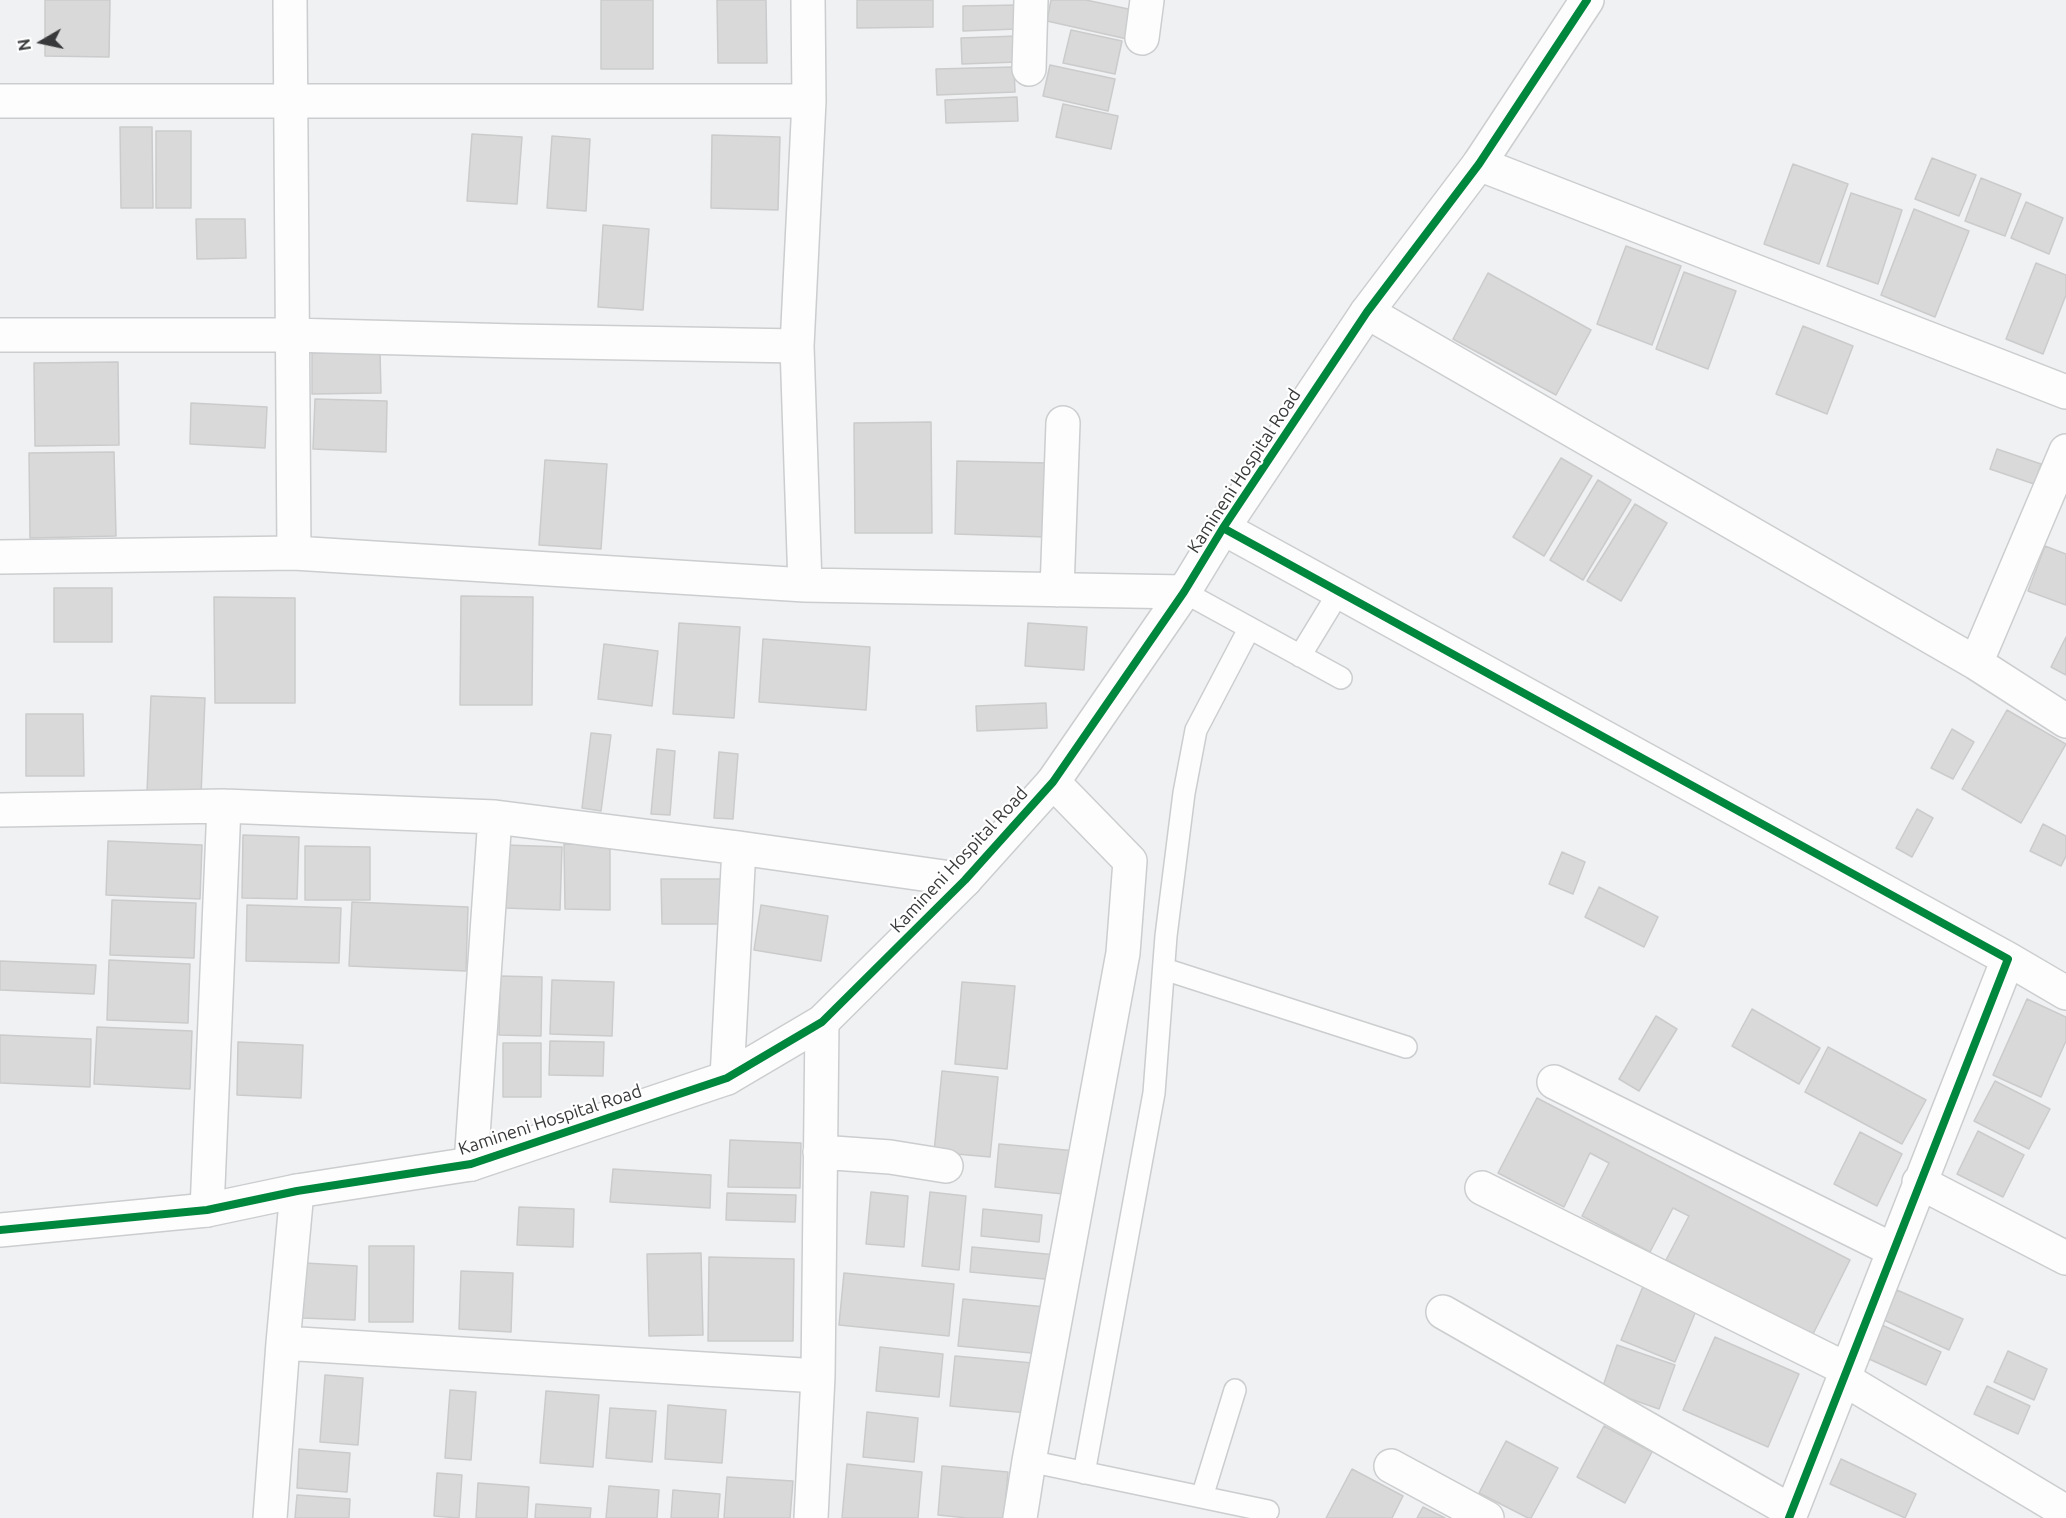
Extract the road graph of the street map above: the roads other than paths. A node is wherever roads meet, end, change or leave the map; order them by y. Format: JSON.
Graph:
{"nodes":[{"id":1,"x":290,"y":0,"type":"edge"},
{"id":2,"x":808,"y":0,"type":"edge"},
{"id":3,"x":1031,"y":0,"type":"edge"},
{"id":4,"x":1148,"y":0,"type":"edge"},
{"id":5,"x":1587,"y":0,"type":"edge"},
{"id":6,"x":1142,"y":38,"type":"dead end"},
{"id":7,"x":1029,"y":69,"type":"dead end"},
{"id":8,"x":290,"y":100,"type":"junction"},
{"id":9,"x":0,"y":101,"type":"edge"},
{"id":10,"x":809,"y":101,"type":"junction"},
{"id":11,"x":1479,"y":164,"type":"junction"},
{"id":12,"x":1367,"y":312,"type":"junction"},
{"id":13,"x":0,"y":335,"type":"edge"},
{"id":14,"x":291,"y":335,"type":"junction"},
{"id":15,"x":797,"y":346,"type":"junction"},
{"id":16,"x":2066,"y":392,"type":"edge"},
{"id":17,"x":1063,"y":423,"type":"dead end"},
{"id":18,"x":2066,"y":451,"type":"edge"},
{"id":19,"x":1223,"y":528,"type":"junction"},
{"id":20,"x":294,"y":553,"type":"junction"},
{"id":21,"x":0,"y":557,"type":"edge"},
{"id":22,"x":805,"y":585,"type":"junction"},
{"id":23,"x":1057,"y":590,"type":"junction"},
{"id":24,"x":1184,"y":592,"type":"junction"},
{"id":25,"x":1339,"y":592,"type":"junction"},
{"id":26,"x":1250,"y":628,"type":"junction"},
{"id":27,"x":1300,"y":656,"type":"junction"},
{"id":28,"x":1976,"y":663,"type":"junction"},
{"id":29,"x":1341,"y":678,"type":"dead end"},
{"id":30,"x":2066,"y":721,"type":"edge"},
{"id":31,"x":1053,"y":782,"type":"junction"},
{"id":32,"x":224,"y":806,"type":"junction"},
{"id":33,"x":0,"y":810,"type":"edge"},
{"id":34,"x":495,"y":817,"type":"junction"},
{"id":35,"x":739,"y":848,"type":"junction"},
{"id":36,"x":965,"y":880,"type":"junction"},
{"id":37,"x":2008,"y":959,"type":"junction"},
{"id":38,"x":1164,"y":969,"type":"junction"},
{"id":39,"x":2066,"y":993,"type":"edge"},
{"id":40,"x":822,"y":1022,"type":"junction"},
{"id":41,"x":1406,"y":1047,"type":"dead end"},
{"id":42,"x":727,"y":1078,"type":"junction"},
{"id":43,"x":1554,"y":1082,"type":"dead end"},
{"id":44,"x":820,"y":1152,"type":"junction"},
{"id":45,"x":471,"y":1164,"type":"junction"},
{"id":46,"x":946,"y":1166,"type":"dead end"},
{"id":47,"x":1919,"y":1182,"type":"junction"},
{"id":48,"x":1482,"y":1188,"type":"dead end"},
{"id":49,"x":297,"y":1191,"type":"junction"},
{"id":50,"x":207,"y":1210,"type":"junction"},
{"id":51,"x":0,"y":1230,"type":"edge"},
{"id":52,"x":1893,"y":1250,"type":"junction"},
{"id":53,"x":2066,"y":1258,"type":"edge"},
{"id":54,"x":1443,"y":1312,"type":"dead end"},
{"id":55,"x":283,"y":1343,"type":"junction"},
{"id":56,"x":1846,"y":1375,"type":"junction"},
{"id":57,"x":818,"y":1376,"type":"junction"},
{"id":58,"x":1235,"y":1390,"type":"dead end"},
{"id":59,"x":1029,"y":1461,"type":"junction"},
{"id":60,"x":1391,"y":1466,"type":"dead end"},
{"id":61,"x":1084,"y":1473,"type":"junction"},
{"id":62,"x":1202,"y":1497,"type":"junction"},
{"id":63,"x":1268,"y":1511,"type":"dead end"},
{"id":64,"x":2066,"y":1512,"type":"edge"},
{"id":65,"x":1790,"y":1514,"type":"edge"},
{"id":66,"x":270,"y":1518,"type":"edge"},
{"id":67,"x":811,"y":1518,"type":"edge"},
{"id":68,"x":1020,"y":1518,"type":"edge"},
{"id":69,"x":1487,"y":1518,"type":"edge"}],
"edges":[{"from":1,"to":8,"type":"street"},
{"from":2,"to":10,"type":"street"},
{"from":3,"to":7,"type":"street"},
{"from":4,"to":6,"type":"street"},
{"from":5,"to":11,"type":"street","name":"Kamineni Hospital Road"},
{"from":8,"to":9,"type":"street"},
{"from":8,"to":10,"type":"street"},
{"from":8,"to":14,"type":"street"},
{"from":10,"to":15,"type":"street"},
{"from":11,"to":12,"type":"street","name":"Kamineni Hospital Road"},
{"from":11,"to":16,"type":"street"},
{"from":12,"to":19,"type":"street","name":"Kamineni Hospital Road"},
{"from":12,"to":28,"type":"street"},
{"from":13,"to":14,"type":"street"},
{"from":14,"to":15,"type":"street"},
{"from":14,"to":20,"type":"street"},
{"from":15,"to":22,"type":"street"},
{"from":17,"to":23,"type":"street"},
{"from":18,"to":28,"type":"street"},
{"from":19,"to":24,"type":"street","name":"Kamineni Hospital Road"},
{"from":19,"to":25,"type":"street"},
{"from":20,"to":21,"type":"street"},
{"from":20,"to":22,"type":"street"},
{"from":22,"to":23,"type":"street"},
{"from":23,"to":24,"type":"street"},
{"from":24,"to":26,"type":"lane"},
{"from":24,"to":31,"type":"street","name":"Kamineni Hospital Road"},
{"from":25,"to":27,"type":"lane"},
{"from":25,"to":37,"type":"street"},
{"from":26,"to":27,"type":"lane"},
{"from":26,"to":38,"type":"lane"},
{"from":27,"to":29,"type":"lane"},
{"from":28,"to":30,"type":"street"},
{"from":31,"to":36,"type":"street","name":"Kamineni Hospital Road"},
{"from":31,"to":59,"type":"street"},
{"from":32,"to":33,"type":"street"},
{"from":32,"to":34,"type":"street"},
{"from":32,"to":50,"type":"street"},
{"from":34,"to":35,"type":"street"},
{"from":34,"to":45,"type":"street"},
{"from":35,"to":36,"type":"street"},
{"from":35,"to":42,"type":"street"},
{"from":36,"to":40,"type":"street","name":"Kamineni Hospital Road"},
{"from":37,"to":39,"type":"street"},
{"from":37,"to":47,"type":"street"},
{"from":38,"to":41,"type":"lane"},
{"from":38,"to":61,"type":"lane"},
{"from":40,"to":42,"type":"street","name":"Kamineni Hospital Road"},
{"from":40,"to":44,"type":"street"},
{"from":42,"to":45,"type":"street","name":"Kamineni Hospital Road"},
{"from":43,"to":52,"type":"street"},
{"from":44,"to":46,"type":"street"},
{"from":44,"to":57,"type":"street"},
{"from":45,"to":49,"type":"street","name":"Kamineni Hospital Road"},
{"from":47,"to":52,"type":"street"},
{"from":47,"to":53,"type":"street"},
{"from":48,"to":56,"type":"street"},
{"from":49,"to":50,"type":"street","name":"Kamineni Hospital Road"},
{"from":49,"to":55,"type":"street"},
{"from":50,"to":51,"type":"street","name":"Kamineni Hospital Road"},
{"from":52,"to":56,"type":"street"},
{"from":54,"to":65,"type":"street"},
{"from":55,"to":57,"type":"street"},
{"from":55,"to":66,"type":"street"},
{"from":56,"to":64,"type":"street"},
{"from":56,"to":65,"type":"street"},
{"from":57,"to":67,"type":"street"},
{"from":58,"to":62,"type":"lane"},
{"from":59,"to":61,"type":"lane"},
{"from":59,"to":68,"type":"street"},
{"from":60,"to":69,"type":"street"},
{"from":61,"to":62,"type":"lane"},
{"from":62,"to":63,"type":"lane"}]}
